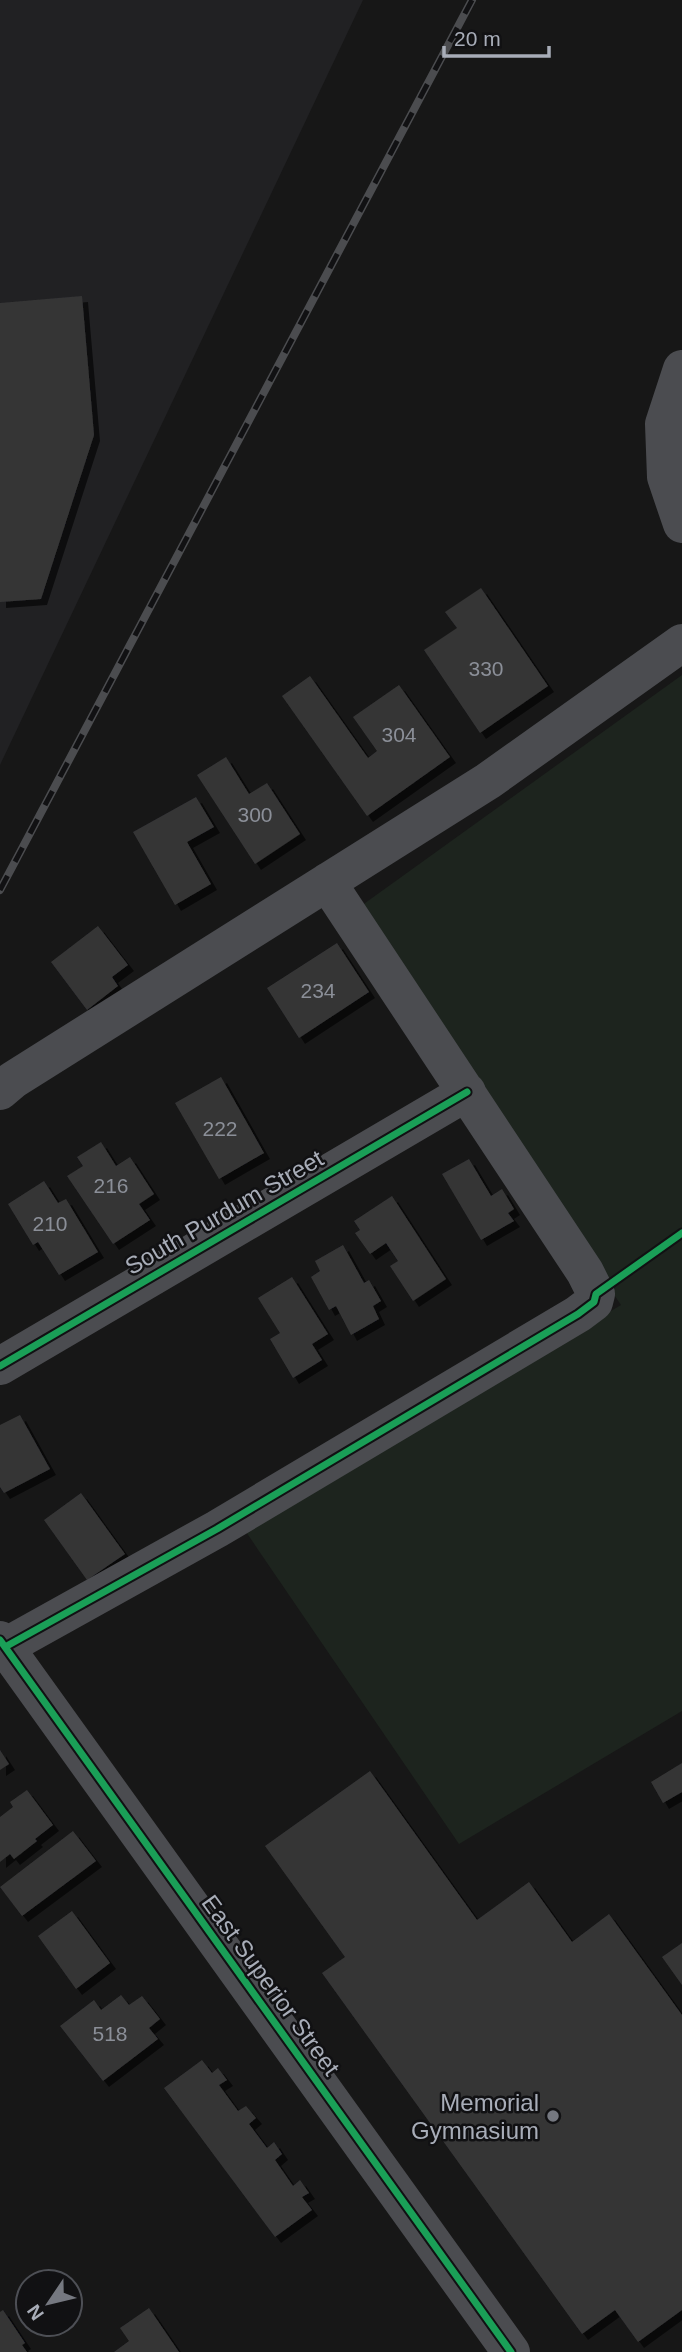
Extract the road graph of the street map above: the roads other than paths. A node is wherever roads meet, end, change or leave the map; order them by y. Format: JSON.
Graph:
{"nodes":[{"id":1,"x":682,"y":369,"type":"edge"},
{"id":2,"x":682,"y":524,"type":"edge"},
{"id":3,"x":682,"y":643,"type":"edge"},
{"id":4,"x":327,"y":882,"type":"junction"},
{"id":5,"x":0,"y":1091,"type":"edge"},
{"id":6,"x":467,"y":1092,"type":"junction"},
{"id":7,"x":0,"y":1366,"type":"edge"},
{"id":8,"x":3,"y":1643,"type":"edge"},
{"id":9,"x":511,"y":2352,"type":"edge"}],
"edges":[{"from":1,"to":2,"type":"street"},
{"from":3,"to":4,"type":"street"},
{"from":4,"to":5,"type":"street"},
{"from":4,"to":6,"type":"street"},
{"from":6,"to":7,"type":"street","name":"South Purdum Street"},
{"from":6,"to":8,"type":"street"},
{"from":8,"to":9,"type":"street","name":"East Superior Street"}]}
